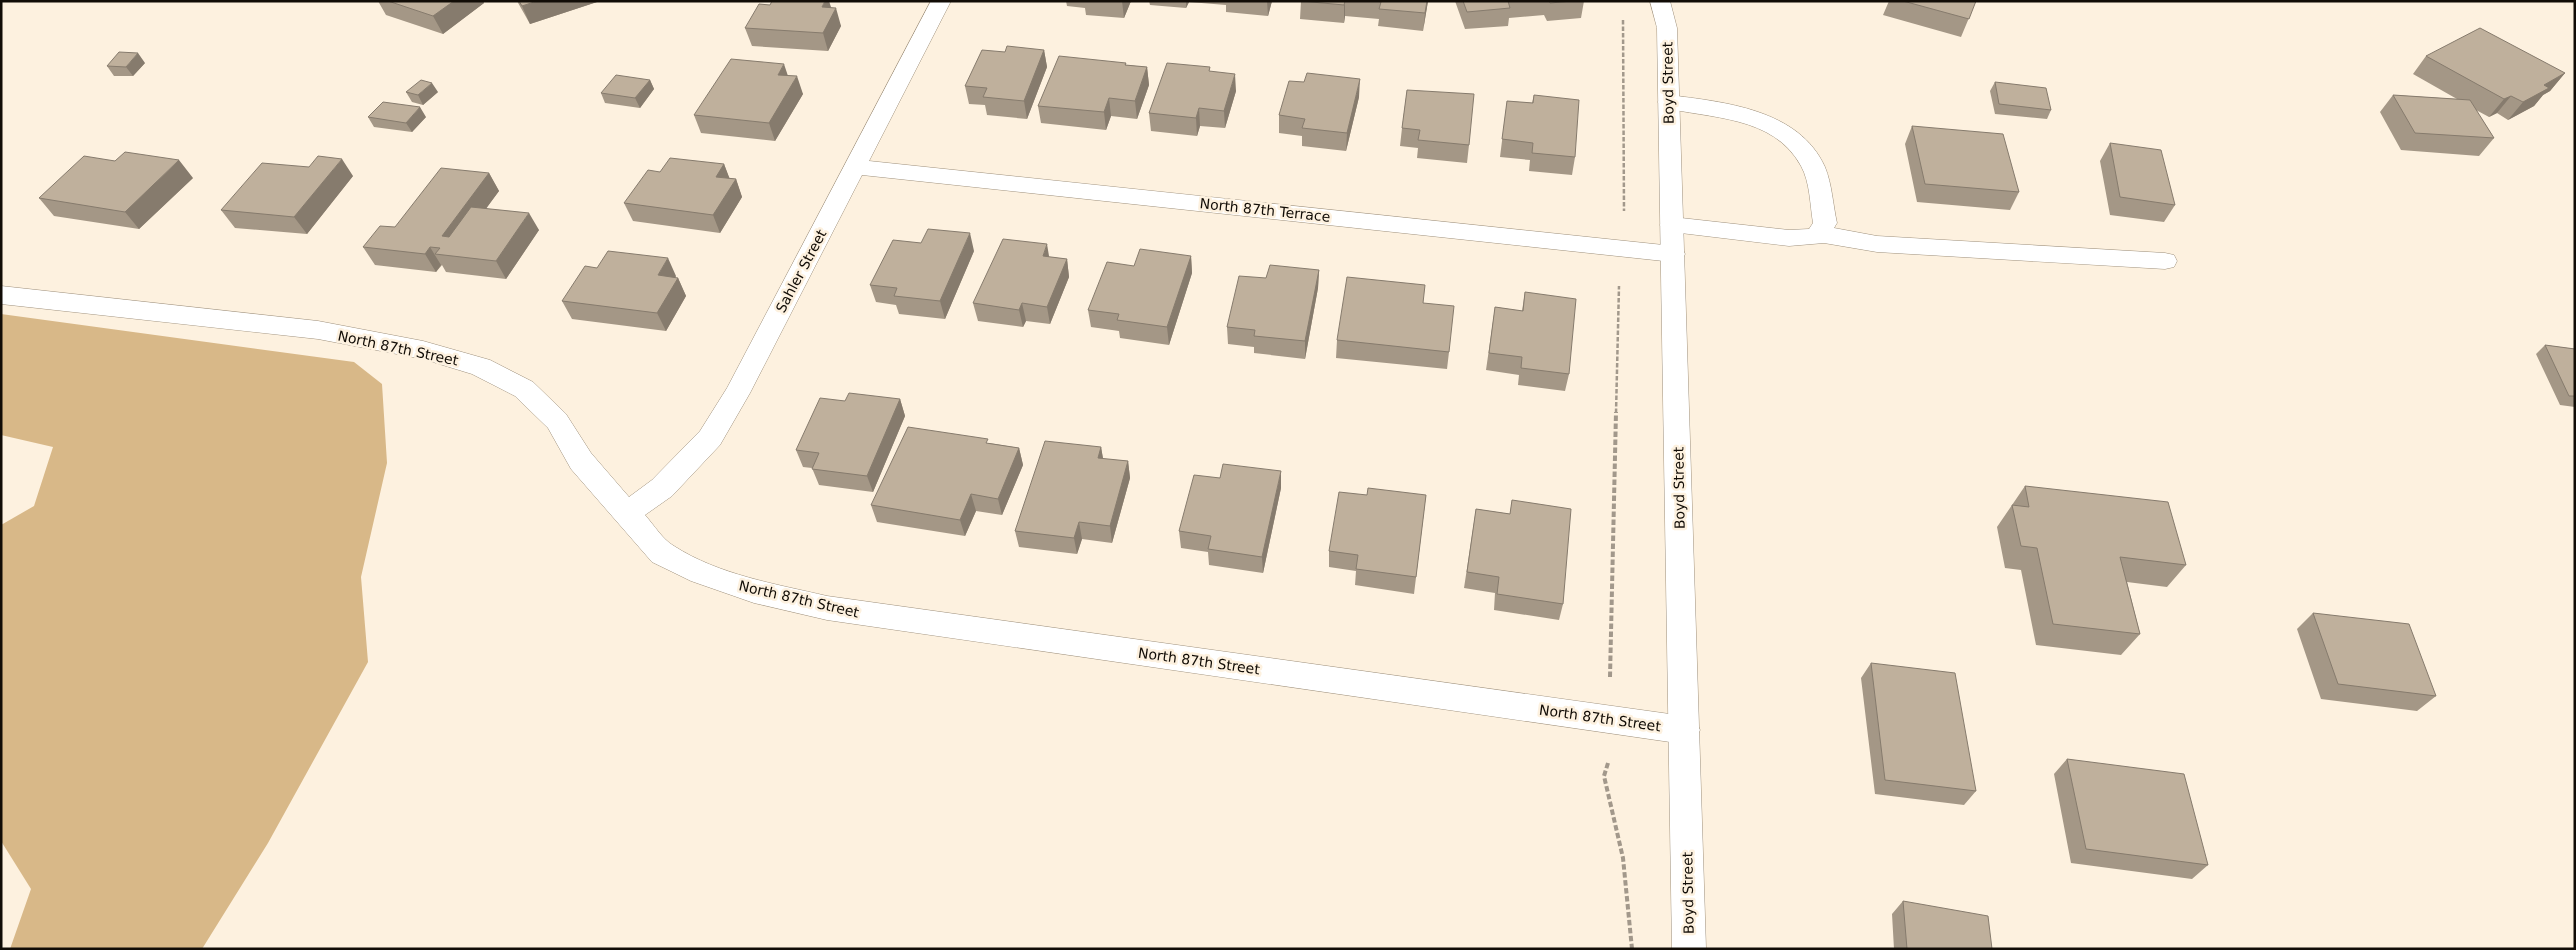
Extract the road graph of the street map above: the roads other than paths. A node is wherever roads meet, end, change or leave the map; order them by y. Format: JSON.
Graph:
{"nodes":[{"id":1,"x":942,"y":1,"type":"edge"},
{"id":2,"x":1660,"y":1,"type":"edge"},
{"id":3,"x":1675,"y":1,"type":"edge"},
{"id":4,"x":1667,"y":28,"type":"junction"},
{"id":5,"x":1669,"y":102,"type":"junction"},
{"id":6,"x":857,"y":167,"type":"junction"},
{"id":7,"x":1672,"y":225,"type":"junction"},
{"id":8,"x":1819,"y":234,"type":"junction"},
{"id":9,"x":1673,"y":254,"type":"junction"},
{"id":10,"x":2165,"y":261,"type":"dead end"},
{"id":11,"x":1,"y":295,"type":"edge"},
{"id":12,"x":626,"y":514,"type":"junction"},
{"id":13,"x":1684,"y":730,"type":"junction"},
{"id":14,"x":1689,"y":949,"type":"edge"}],
"edges":[{"from":1,"to":6,"type":"street","name":"Sahler Street"},
{"from":2,"to":4,"type":"street","name":"Boyd Street"},
{"from":3,"to":4,"type":"street","name":"Boyd Street"},
{"from":4,"to":5,"type":"street","name":"Boyd Street"},
{"from":5,"to":7,"type":"street","name":"Boyd Street"},
{"from":5,"to":8,"type":"street"},
{"from":6,"to":9,"type":"street","name":"North 87th Terrace"},
{"from":6,"to":12,"type":"street","name":"Sahler Street"},
{"from":7,"to":8,"type":"street"},
{"from":7,"to":9,"type":"street","name":"Boyd Street"},
{"from":8,"to":10,"type":"street"},
{"from":9,"to":13,"type":"street","name":"Boyd Street"},
{"from":11,"to":12,"type":"street","name":"North 87th Street"},
{"from":12,"to":13,"type":"street","name":"North 87th Street"},
{"from":13,"to":14,"type":"street","name":"Boyd Street"}]}
